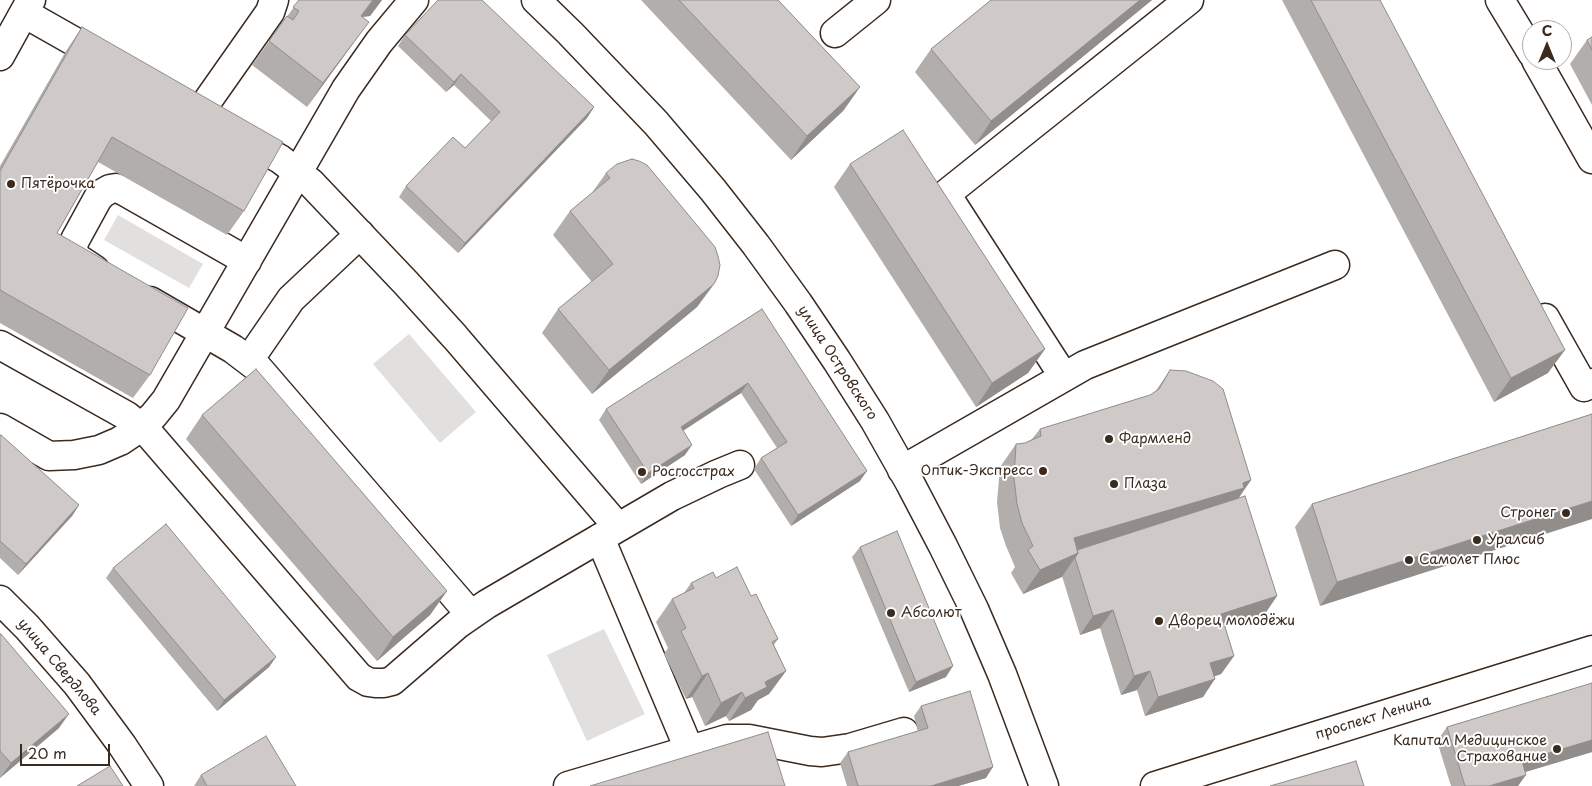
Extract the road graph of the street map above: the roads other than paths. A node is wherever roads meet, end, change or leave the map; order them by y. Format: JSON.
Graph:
{"nodes":[{"id":1,"x":274,"y":0,"type":"edge"},
{"id":2,"x":414,"y":0,"type":"edge"},
{"id":3,"x":536,"y":0,"type":"edge"},
{"id":4,"x":876,"y":0,"type":"edge"},
{"id":5,"x":1189,"y":0,"type":"edge"},
{"id":6,"x":1500,"y":0,"type":"edge"},
{"id":7,"x":27,"y":7,"type":"edge"},
{"id":8,"x":835,"y":33,"type":"dead end"},
{"id":9,"x":1522,"y":36,"type":"edge"},
{"id":10,"x":0,"y":56,"type":"edge"},
{"id":11,"x":124,"y":70,"type":"edge"},
{"id":12,"x":1542,"y":70,"type":"edge"},
{"id":13,"x":174,"y":99,"type":"edge"},
{"id":14,"x":199,"y":113,"type":"junction"},
{"id":15,"x":1592,"y":159,"type":"edge"},
{"id":16,"x":298,"y":172,"type":"junction"},
{"id":17,"x":360,"y":234,"type":"junction"},
{"id":18,"x":247,"y":261,"type":"junction"},
{"id":19,"x":1335,"y":265,"type":"dead end"},
{"id":20,"x":1531,"y":292,"type":"edge"},
{"id":21,"x":206,"y":333,"type":"junction"},
{"id":22,"x":0,"y":345,"type":"edge"},
{"id":23,"x":249,"y":360,"type":"junction"},
{"id":24,"x":1064,"y":377,"type":"junction"},
{"id":25,"x":1592,"y":383,"type":"edge"},
{"id":26,"x":141,"y":427,"type":"junction"},
{"id":27,"x":0,"y":428,"type":"edge"},
{"id":28,"x":740,"y":464,"type":"dead end"},
{"id":29,"x":902,"y":470,"type":"junction"},
{"id":30,"x":609,"y":532,"type":"junction"},
{"id":31,"x":0,"y":600,"type":"edge"},
{"id":32,"x":471,"y":615,"type":"junction"},
{"id":33,"x":1592,"y":650,"type":"edge"},
{"id":34,"x":904,"y":732,"type":"dead end"},
{"id":35,"x":689,"y":749,"type":"junction"},
{"id":36,"x":149,"y":786,"type":"edge"},
{"id":37,"x":568,"y":786,"type":"edge"},
{"id":38,"x":1044,"y":786,"type":"edge"},
{"id":39,"x":1155,"y":786,"type":"edge"}],
"edges":[{"from":1,"to":14,"type":"street"},
{"from":2,"to":16,"type":"street"},
{"from":3,"to":29,"type":"street","name":"улица Островского"},
{"from":4,"to":8,"type":"street"},
{"from":5,"to":24,"type":"street"},
{"from":6,"to":9,"type":"street"},
{"from":7,"to":10,"type":"street"},
{"from":7,"to":11,"type":"street"},
{"from":12,"to":15,"type":"street"},
{"from":13,"to":14,"type":"street"},
{"from":14,"to":16,"type":"street"},
{"from":16,"to":17,"type":"street"},
{"from":16,"to":18,"type":"street"},
{"from":17,"to":23,"type":"street"},
{"from":17,"to":30,"type":"street"},
{"from":18,"to":21,"type":"street"},
{"from":18,"to":21,"type":"street"},
{"from":19,"to":24,"type":"street"},
{"from":20,"to":25,"type":"street"},
{"from":21,"to":23,"type":"street"},
{"from":21,"to":26,"type":"street"},
{"from":22,"to":26,"type":"street"},
{"from":23,"to":32,"type":"street"},
{"from":24,"to":29,"type":"street"},
{"from":26,"to":27,"type":"street"},
{"from":26,"to":32,"type":"street"},
{"from":28,"to":30,"type":"street"},
{"from":29,"to":38,"type":"street","name":"улица Островского"},
{"from":30,"to":32,"type":"street"},
{"from":30,"to":35,"type":"street"},
{"from":31,"to":36,"type":"street","name":"улица Свердлова"},
{"from":33,"to":39,"type":"street","name":"проспект Ленина"},
{"from":34,"to":35,"type":"street"},
{"from":35,"to":37,"type":"street"}]}
